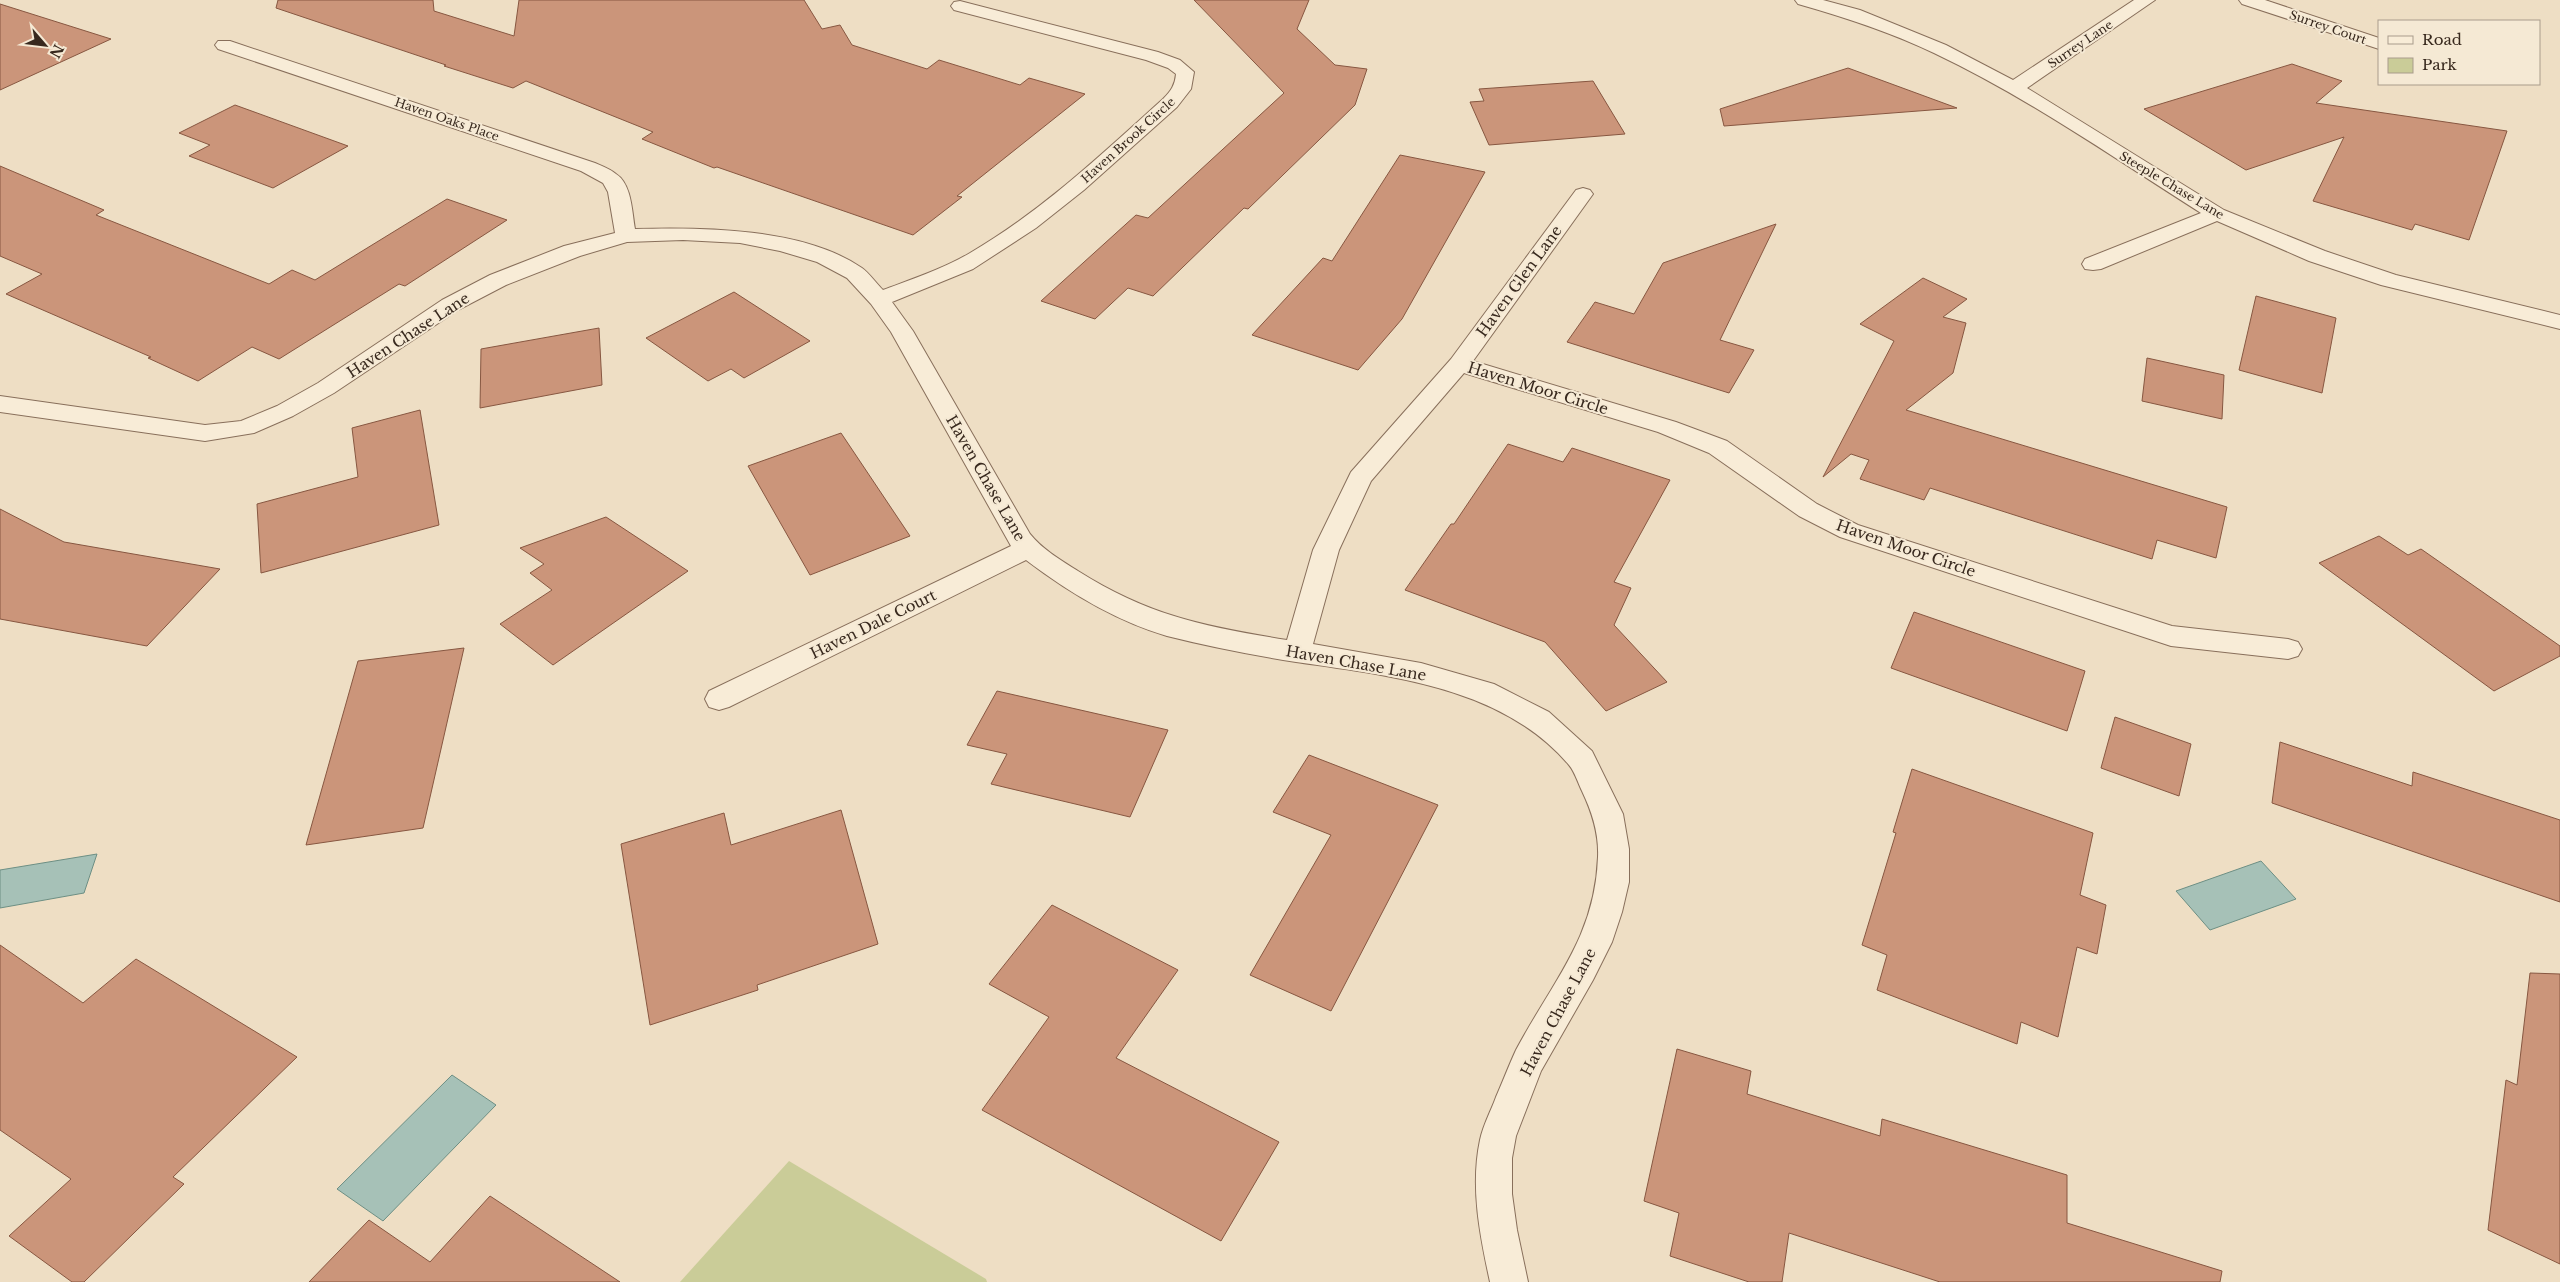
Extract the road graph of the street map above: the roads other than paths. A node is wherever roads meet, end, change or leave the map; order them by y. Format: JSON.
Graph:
{"nodes":[{"id":1,"x":1804,"y":0,"type":"edge"},
{"id":2,"x":2146,"y":0,"type":"edge"},
{"id":3,"x":2248,"y":0,"type":"edge"},
{"id":4,"x":960,"y":6,"type":"dead end"},
{"id":5,"x":2378,"y":44,"type":"edge"},
{"id":6,"x":224,"y":45,"type":"dead end"},
{"id":7,"x":2014,"y":88,"type":"junction"},
{"id":8,"x":1583,"y":194,"type":"dead end"},
{"id":9,"x":2217,"y":214,"type":"junction"},
{"id":10,"x":626,"y":236,"type":"junction"},
{"id":11,"x":2094,"y":264,"type":"dead end"},
{"id":12,"x":879,"y":300,"type":"junction"},
{"id":13,"x":2560,"y":322,"type":"edge"},
{"id":14,"x":1460,"y":364,"type":"junction"},
{"id":15,"x":0,"y":404,"type":"edge"},
{"id":16,"x":1027,"y":549,"type":"junction"},
{"id":17,"x":2288,"y":649,"type":"dead end"},
{"id":18,"x":1297,"y":652,"type":"junction"},
{"id":19,"x":719,"y":699,"type":"dead end"},
{"id":20,"x":1510,"y":1282,"type":"edge"}],
"edges":[{"from":1,"to":7,"type":"street","name":"Steeple Chase Lane"},
{"from":2,"to":7,"type":"street","name":"Surrey Lane"},
{"from":3,"to":5,"type":"street","name":"Surrey Court"},
{"from":4,"to":12,"type":"street","name":"Haven Brook Circle"},
{"from":6,"to":10,"type":"street","name":"Haven Oaks Place"},
{"from":7,"to":9,"type":"street","name":"Steeple Chase Lane"},
{"from":8,"to":14,"type":"street","name":"Haven Glen Lane"},
{"from":9,"to":11,"type":"street"},
{"from":9,"to":13,"type":"street","name":"Steeple Chase Lane"},
{"from":10,"to":12,"type":"street","name":"Haven Chase Lane"},
{"from":10,"to":15,"type":"street","name":"Haven Chase Lane"},
{"from":12,"to":16,"type":"street","name":"Haven Chase Lane"},
{"from":14,"to":17,"type":"street","name":"Haven Moor Circle"},
{"from":14,"to":18,"type":"street","name":"Haven Glen Lane"},
{"from":16,"to":18,"type":"street","name":"Haven Chase Lane"},
{"from":16,"to":19,"type":"street","name":"Haven Dale Court"},
{"from":18,"to":20,"type":"street","name":"Haven Chase Lane"}]}
